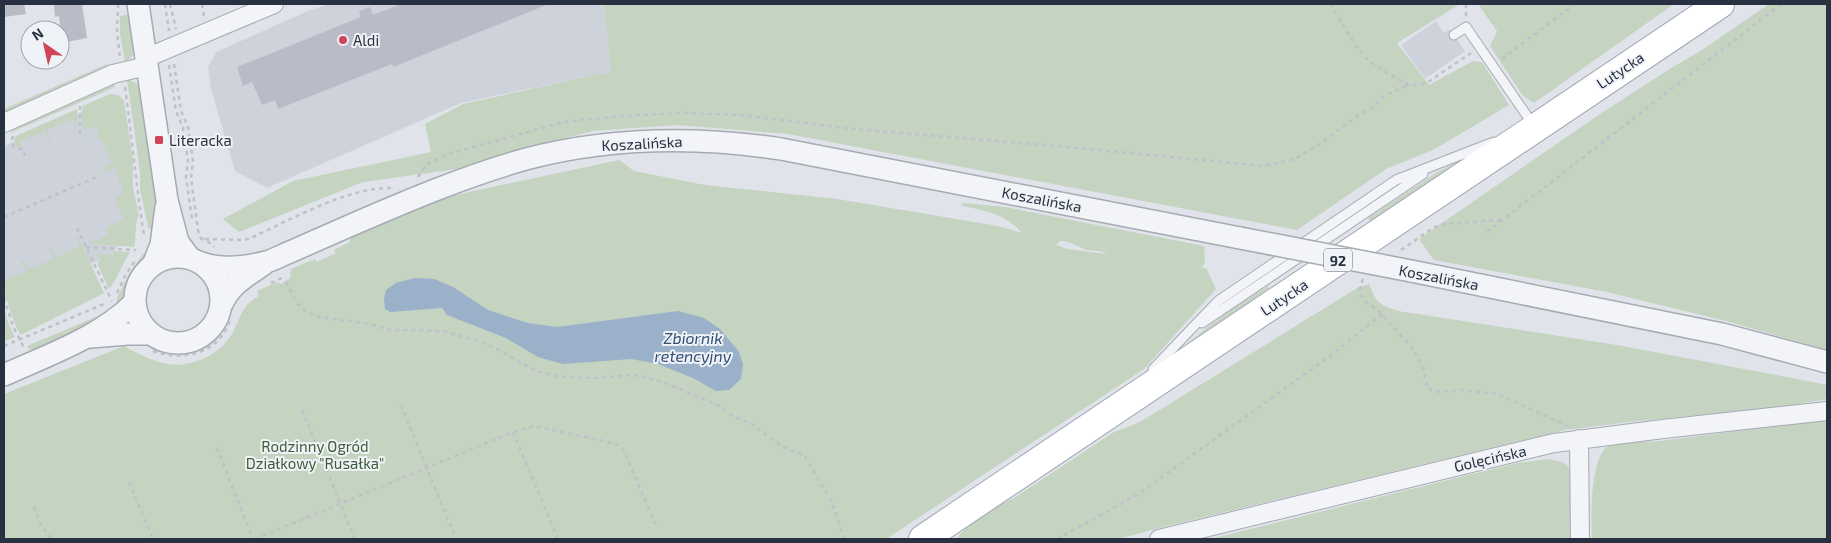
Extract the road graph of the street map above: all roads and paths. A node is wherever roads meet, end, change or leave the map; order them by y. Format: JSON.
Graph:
{"nodes":[{"id":1,"x":118,"y":4,"type":"edge"},
{"id":2,"x":138,"y":4,"type":"edge"},
{"id":3,"x":165,"y":4,"type":"edge"},
{"id":4,"x":170,"y":4,"type":"edge"},
{"id":5,"x":202,"y":4,"type":"edge"},
{"id":6,"x":274,"y":4,"type":"edge"},
{"id":7,"x":1330,"y":4,"type":"edge"},
{"id":8,"x":1575,"y":4,"type":"edge"},
{"id":9,"x":1720,"y":4,"type":"edge"},
{"id":10,"x":1781,"y":4,"type":"edge"},
{"id":11,"x":206,"y":22,"type":"dead end"},
{"id":12,"x":169,"y":33,"type":"dead end"},
{"id":13,"x":178,"y":34,"type":"dead end"},
{"id":14,"x":1454,"y":35,"type":"dead end"},
{"id":15,"x":1480,"y":47,"type":"junction"},
{"id":16,"x":173,"y":59,"type":"dead end"},
{"id":17,"x":146,"y":62,"type":"junction"},
{"id":18,"x":169,"y":62,"type":"dead end"},
{"id":19,"x":122,"y":64,"type":"dead end"},
{"id":20,"x":1493,"y":66,"type":"junction"},
{"id":21,"x":124,"y":79,"type":"dead end"},
{"id":22,"x":1408,"y":85,"type":"junction"},
{"id":23,"x":80,"y":105,"type":"dead end"},
{"id":24,"x":1535,"y":127,"type":"junction"},
{"id":25,"x":8,"y":128,"type":"edge"},
{"id":26,"x":80,"y":134,"type":"dead end"},
{"id":27,"x":25,"y":156,"type":"dead end"},
{"id":28,"x":99,"y":176,"type":"dead end"},
{"id":29,"x":415,"y":181,"type":"dead end"},
{"id":30,"x":394,"y":188,"type":"dead end"},
{"id":31,"x":167,"y":200,"type":"junction"},
{"id":32,"x":4,"y":217,"type":"edge"},
{"id":33,"x":1502,"y":220,"type":"junction"},
{"id":34,"x":192,"y":225,"type":"dead end"},
{"id":35,"x":77,"y":228,"type":"dead end"},
{"id":36,"x":1487,"y":232,"type":"dead end"},
{"id":37,"x":144,"y":237,"type":"dead end"},
{"id":38,"x":201,"y":239,"type":"dead end"},
{"id":39,"x":205,"y":239,"type":"dead end"},
{"id":40,"x":86,"y":247,"type":"junction"},
{"id":41,"x":136,"y":250,"type":"dead end"},
{"id":42,"x":1396,"y":254,"type":"dead end"},
{"id":43,"x":146,"y":260,"type":"junction"},
{"id":44,"x":196,"y":261,"type":"junction"},
{"id":45,"x":266,"y":262,"type":"junction"},
{"id":46,"x":1369,"y":275,"type":"dead end"},
{"id":47,"x":286,"y":282,"type":"dead end"},
{"id":48,"x":4,"y":298,"type":"edge"},
{"id":49,"x":112,"y":300,"type":"junction"},
{"id":50,"x":134,"y":303,"type":"junction"},
{"id":51,"x":227,"y":310,"type":"junction"},
{"id":52,"x":1382,"y":314,"type":"junction"},
{"id":53,"x":86,"y":338,"type":"junction"},
{"id":54,"x":20,"y":339,"type":"junction"},
{"id":55,"x":149,"y":342,"type":"junction"},
{"id":56,"x":4,"y":346,"type":"edge"},
{"id":57,"x":25,"y":349,"type":"dead end"},
{"id":58,"x":1827,"y":362,"type":"edge"},
{"id":59,"x":4,"y":375,"type":"edge"},
{"id":60,"x":1146,"y":376,"type":"dead end"},
{"id":61,"x":401,"y":405,"type":"dead end"},
{"id":62,"x":302,"y":410,"type":"dead end"},
{"id":63,"x":1827,"y":411,"type":"edge"},
{"id":64,"x":512,"y":432,"type":"junction"},
{"id":65,"x":1579,"y":439,"type":"junction"},
{"id":66,"x":217,"y":448,"type":"dead end"},
{"id":67,"x":1034,"y":453,"type":"dead end"},
{"id":68,"x":427,"y":468,"type":"junction"},
{"id":69,"x":129,"y":482,"type":"dead end"},
{"id":70,"x":991,"y":494,"type":"junction"},
{"id":71,"x":341,"y":503,"type":"junction"},
{"id":72,"x":34,"y":507,"type":"dead end"},
{"id":73,"x":656,"y":528,"type":"dead end"},
{"id":74,"x":929,"y":538,"type":"edge"},
{"id":75,"x":52,"y":539,"type":"edge"},
{"id":76,"x":153,"y":539,"type":"edge"},
{"id":77,"x":254,"y":539,"type":"edge"},
{"id":78,"x":355,"y":539,"type":"edge"},
{"id":79,"x":456,"y":539,"type":"edge"},
{"id":80,"x":558,"y":539,"type":"edge"},
{"id":81,"x":844,"y":539,"type":"edge"},
{"id":82,"x":1057,"y":539,"type":"edge"},
{"id":83,"x":1159,"y":539,"type":"edge"},
{"id":84,"x":1580,"y":539,"type":"edge"}],
"edges":[{"from":1,"to":19,"type":"path"},
{"from":2,"to":17,"type":"street"},
{"from":3,"to":12,"type":"path"},
{"from":4,"to":13,"type":"path"},
{"from":5,"to":11,"type":"path"},
{"from":6,"to":17,"type":"street"},
{"from":7,"to":22,"type":"path"},
{"from":8,"to":20,"type":"path"},
{"from":9,"to":24,"type":"main road","name":"Lutycka","number":"92"},
{"from":10,"to":33,"type":"path"},
{"from":14,"to":15,"type":"lane"},
{"from":15,"to":20,"type":"lane"},
{"from":15,"to":22,"type":"path"},
{"from":16,"to":38,"type":"path"},
{"from":17,"to":25,"type":"street"},
{"from":17,"to":31,"type":"street"},
{"from":18,"to":34,"type":"path"},
{"from":20,"to":24,"type":"lane"},
{"from":21,"to":37,"type":"path"},
{"from":22,"to":29,"type":"path"},
{"from":23,"to":26,"type":"path"},
{"from":24,"to":60,"type":"lane"},
{"from":24,"to":70,"type":"main road","name":"Lutycka","number":"92"},
{"from":25,"to":27,"type":"path"},
{"from":28,"to":32,"type":"path"},
{"from":30,"to":39,"type":"path"},
{"from":31,"to":43,"type":"street"},
{"from":31,"to":44,"type":"street"},
{"from":33,"to":36,"type":"path"},
{"from":33,"to":42,"type":"path"},
{"from":35,"to":40,"type":"path"},
{"from":40,"to":41,"type":"path"},
{"from":40,"to":49,"type":"path"},
{"from":43,"to":44,"type":"street"},
{"from":43,"to":49,"type":"path"},
{"from":43,"to":50,"type":"street"},
{"from":44,"to":45,"type":"street","name":"Koszalińska"},
{"from":44,"to":51,"type":"street"},
{"from":45,"to":51,"type":"street","name":"Koszalińska"},
{"from":45,"to":58,"type":"street","name":"Koszalińska","bridge":true},
{"from":46,"to":52,"type":"path"},
{"from":47,"to":81,"type":"path"},
{"from":48,"to":54,"type":"path"},
{"from":49,"to":54,"type":"path"},
{"from":50,"to":53,"type":"street"},
{"from":50,"to":55,"type":"street"},
{"from":51,"to":55,"type":"street"},
{"from":51,"to":55,"type":"path"},
{"from":52,"to":65,"type":"path"},
{"from":52,"to":82,"type":"path"},
{"from":53,"to":55,"type":"street"},
{"from":53,"to":59,"type":"street"},
{"from":54,"to":56,"type":"path"},
{"from":54,"to":57,"type":"path"},
{"from":61,"to":68,"type":"path"},
{"from":62,"to":71,"type":"path"},
{"from":63,"to":65,"type":"street","name":"Golęcińska"},
{"from":64,"to":68,"type":"path"},
{"from":64,"to":73,"type":"path"},
{"from":64,"to":80,"type":"path"},
{"from":65,"to":83,"type":"street","name":"Golęcińska"},
{"from":65,"to":84,"type":"street"},
{"from":66,"to":77,"type":"path"},
{"from":67,"to":70,"type":"lane"},
{"from":68,"to":71,"type":"path"},
{"from":68,"to":79,"type":"path"},
{"from":69,"to":76,"type":"path"},
{"from":70,"to":74,"type":"main road","name":"Lutycka","number":"92"},
{"from":71,"to":77,"type":"path"},
{"from":71,"to":78,"type":"path"},
{"from":72,"to":75,"type":"path"}]}
